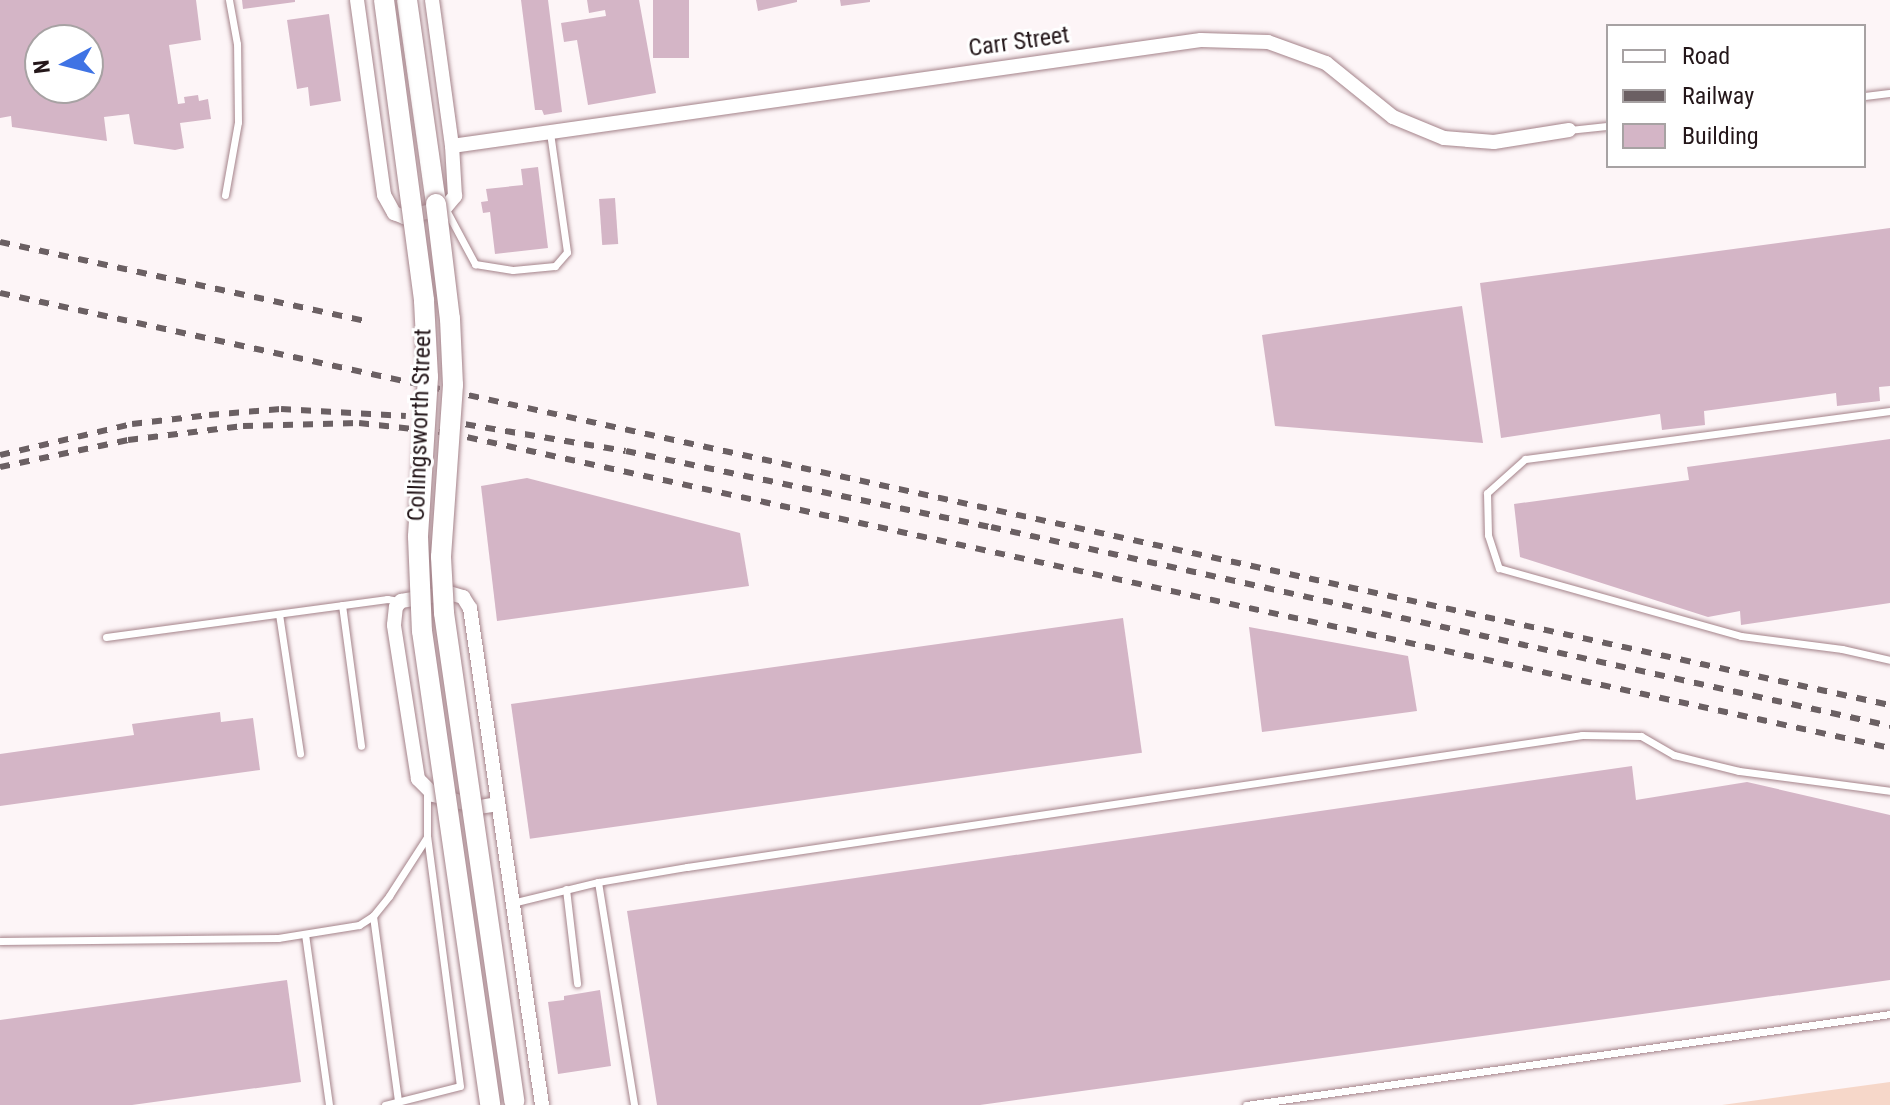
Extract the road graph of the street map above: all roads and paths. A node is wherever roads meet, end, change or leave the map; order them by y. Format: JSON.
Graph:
{"nodes":[{"id":1,"x":229,"y":0,"type":"edge"},
{"id":2,"x":357,"y":0,"type":"edge"},
{"id":3,"x":384,"y":0,"type":"edge"},
{"id":4,"x":407,"y":0,"type":"edge"},
{"id":5,"x":432,"y":0,"type":"edge"},
{"id":6,"x":1890,"y":93,"type":"edge"},
{"id":7,"x":1866,"y":96,"type":"edge"},
{"id":8,"x":1606,"y":126,"type":"edge"},
{"id":9,"x":1569,"y":130,"type":"joint"},
{"id":10,"x":550,"y":132,"type":"junction"},
{"id":11,"x":452,"y":146,"type":"junction"},
{"id":12,"x":225,"y":195,"type":"dead end"},
{"id":13,"x":445,"y":208,"type":"junction"},
{"id":14,"x":1890,"y":411,"type":"edge"},
{"id":15,"x":401,"y":601,"type":"junction"},
{"id":16,"x":342,"y":605,"type":"junction"},
{"id":17,"x":279,"y":614,"type":"junction"},
{"id":18,"x":106,"y":637,"type":"dead end"},
{"id":19,"x":1890,"y":660,"type":"edge"},
{"id":20,"x":361,"y":746,"type":"dead end"},
{"id":21,"x":300,"y":753,"type":"dead end"},
{"id":22,"x":427,"y":791,"type":"junction"},
{"id":23,"x":1890,"y":791,"type":"edge"},
{"id":24,"x":498,"y":804,"type":"junction"},
{"id":25,"x":427,"y":837,"type":"junction"},
{"id":26,"x":598,"y":882,"type":"junction"},
{"id":27,"x":566,"y":889,"type":"junction"},
{"id":28,"x":512,"y":903,"type":"junction"},
{"id":29,"x":373,"y":916,"type":"junction"},
{"id":30,"x":305,"y":934,"type":"junction"},
{"id":31,"x":0,"y":941,"type":"edge"},
{"id":32,"x":577,"y":983,"type":"dead end"},
{"id":33,"x":1890,"y":1014,"type":"edge"},
{"id":34,"x":398,"y":1102,"type":"junction"},
{"id":35,"x":514,"y":1103,"type":"edge"},
{"id":36,"x":490,"y":1104,"type":"edge"},
{"id":37,"x":329,"y":1105,"type":"edge"},
{"id":38,"x":385,"y":1105,"type":"edge"},
{"id":39,"x":542,"y":1105,"type":"edge"},
{"id":40,"x":634,"y":1105,"type":"edge"},
{"id":41,"x":1246,"y":1105,"type":"edge"}],
"edges":[{"from":1,"to":12,"type":"lane"},
{"from":2,"to":13,"type":"street"},
{"from":3,"to":36,"type":"main road","name":"Collingsworth Street","bridge":true},
{"from":4,"to":35,"type":"main road","name":"Collingsworth Street","bridge":true},
{"from":5,"to":11,"type":"street"},
{"from":6,"to":7,"type":"lane"},
{"from":8,"to":9,"type":"lane"},
{"from":9,"to":10,"type":"street","name":"Carr Street"},
{"from":10,"to":11,"type":"street","name":"Carr Street"},
{"from":10,"to":13,"type":"lane"},
{"from":11,"to":13,"type":"street"},
{"from":14,"to":19,"type":"lane"},
{"from":15,"to":16,"type":"lane"},
{"from":15,"to":22,"type":"street"},
{"from":15,"to":24,"type":"street"},
{"from":16,"to":17,"type":"lane"},
{"from":16,"to":20,"type":"lane"},
{"from":17,"to":18,"type":"lane"},
{"from":17,"to":21,"type":"lane"},
{"from":22,"to":24,"type":"street"},
{"from":22,"to":25,"type":"lane"},
{"from":23,"to":26,"type":"lane"},
{"from":24,"to":28,"type":"street"},
{"from":25,"to":29,"type":"lane"},
{"from":25,"to":34,"type":"lane"},
{"from":26,"to":27,"type":"lane"},
{"from":26,"to":40,"type":"lane"},
{"from":27,"to":28,"type":"lane"},
{"from":27,"to":32,"type":"lane"},
{"from":28,"to":39,"type":"street"},
{"from":29,"to":30,"type":"lane"},
{"from":29,"to":34,"type":"lane"},
{"from":30,"to":31,"type":"lane"},
{"from":30,"to":37,"type":"lane"},
{"from":33,"to":41,"type":"lane"},
{"from":34,"to":38,"type":"lane"}]}
